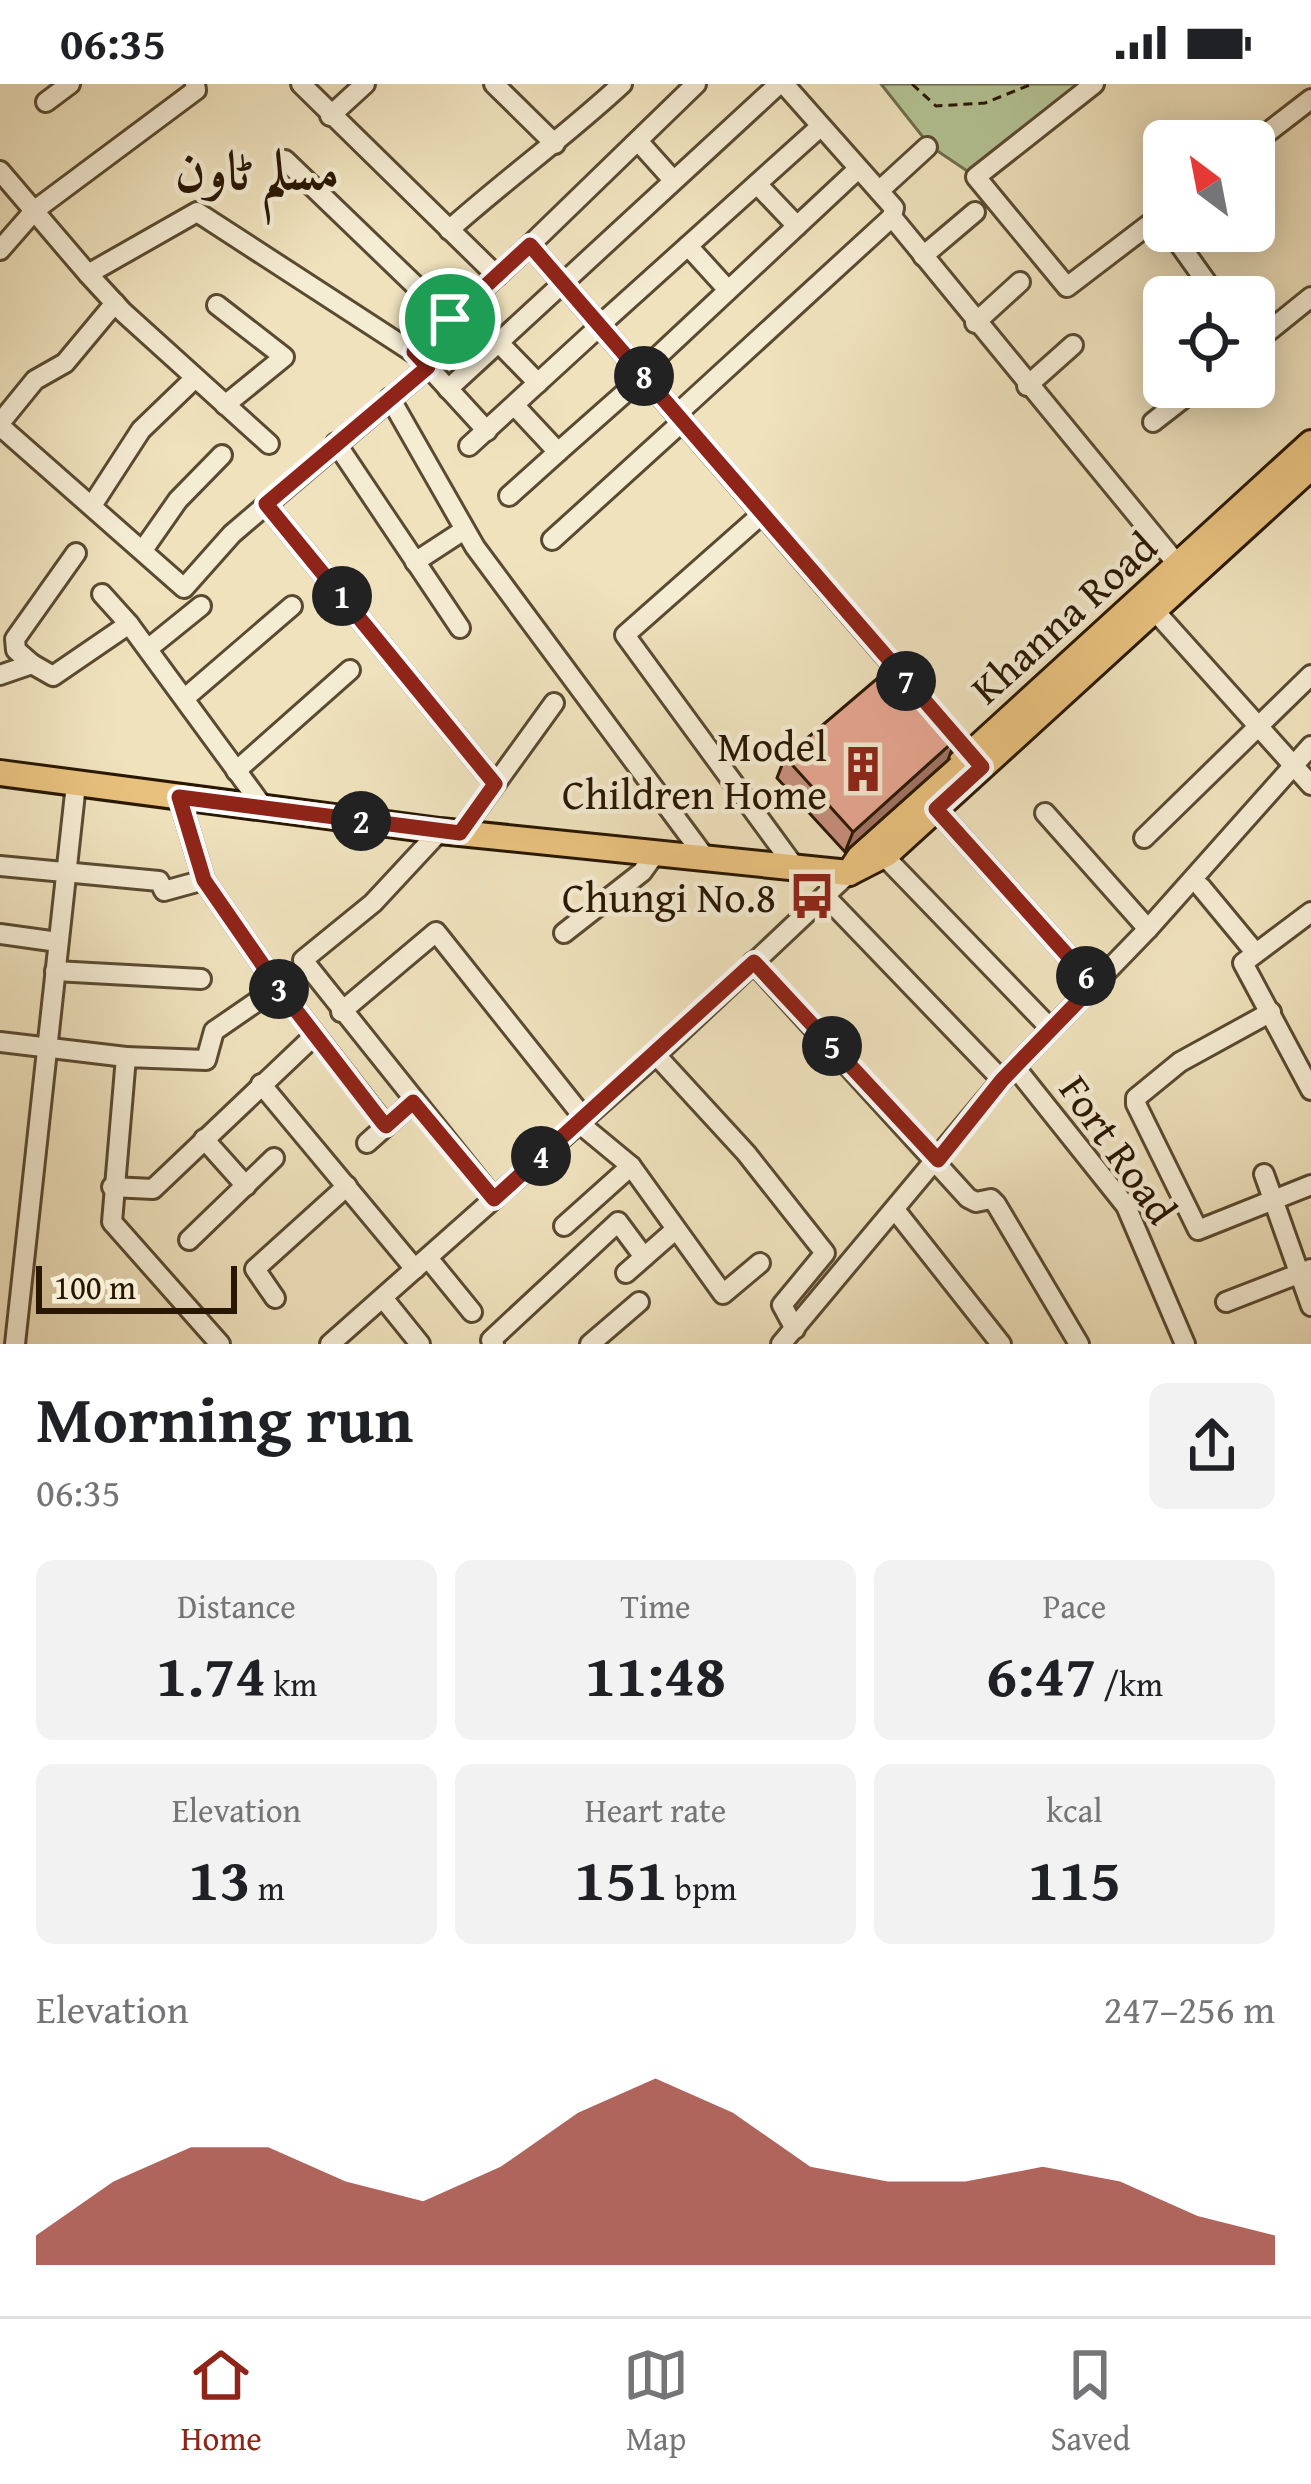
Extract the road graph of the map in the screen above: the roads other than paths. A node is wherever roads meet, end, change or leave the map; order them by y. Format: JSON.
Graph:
{"nodes":[{"id":1,"x":70,"y":84,"type":"edge"},
{"id":2,"x":195,"y":84,"type":"edge"},
{"id":3,"x":301,"y":84,"type":"edge"},
{"id":4,"x":364,"y":84,"type":"edge"},
{"id":5,"x":494,"y":84,"type":"edge"},
{"id":6,"x":622,"y":84,"type":"edge"},
{"id":7,"x":696,"y":84,"type":"edge"},
{"id":8,"x":1094,"y":84,"type":"edge"},
{"id":9,"x":792,"y":87,"type":"edge"},
{"id":10,"x":1311,"y":99,"type":"edge"},
{"id":11,"x":46,"y":101,"type":"dead end"},
{"id":12,"x":330,"y":116,"type":"junction"},
{"id":13,"x":1275,"y":127,"type":"edge"},
{"id":14,"x":820,"y":128,"type":"junction"},
{"id":15,"x":638,"y":140,"type":"junction"},
{"id":16,"x":555,"y":143,"type":"junction"},
{"id":17,"x":927,"y":147,"type":"dead end"},
{"id":18,"x":285,"y":160,"type":"dead end"},
{"id":19,"x":858,"y":169,"type":"junction"},
{"id":20,"x":1,"y":174,"type":"edge"},
{"id":21,"x":674,"y":180,"type":"junction"},
{"id":22,"x":757,"y":184,"type":"junction"},
{"id":23,"x":879,"y":191,"type":"junction"},
{"id":24,"x":35,"y":210,"type":"junction"},
{"id":25,"x":975,"y":212,"type":"dead end"},
{"id":26,"x":892,"y":217,"type":"junction"},
{"id":27,"x":796,"y":226,"type":"junction"},
{"id":28,"x":448,"y":230,"type":"junction"},
{"id":29,"x":1143,"y":235,"type":"edge"},
{"id":30,"x":530,"y":245,"type":"junction"},
{"id":31,"x":688,"y":246,"type":"junction"},
{"id":32,"x":0,"y":250,"type":"edge"},
{"id":33,"x":923,"y":256,"type":"junction"},
{"id":34,"x":88,"y":274,"type":"junction"},
{"id":35,"x":497,"y":276,"type":"junction"},
{"id":36,"x":1020,"y":282,"type":"dead end"},
{"id":37,"x":564,"y":284,"type":"junction"},
{"id":38,"x":728,"y":290,"type":"junction"},
{"id":39,"x":1311,"y":297,"type":"edge"},
{"id":40,"x":115,"y":303,"type":"junction"},
{"id":41,"x":217,"y":305,"type":"dead end"},
{"id":42,"x":450,"y":319,"type":"junction"},
{"id":43,"x":975,"y":323,"type":"junction"},
{"id":44,"x":600,"y":325,"type":"junction"},
{"id":45,"x":1275,"y":326,"type":"edge"},
{"id":46,"x":499,"y":343,"type":"junction"},
{"id":47,"x":1073,"y":345,"type":"dead end"},
{"id":48,"x":421,"y":360,"type":"junction"},
{"id":49,"x":642,"y":374,"type":"junction"},
{"id":50,"x":195,"y":378,"type":"junction"},
{"id":51,"x":538,"y":383,"type":"junction"},
{"id":52,"x":1027,"y":386,"type":"junction"},
{"id":53,"x":448,"y":388,"type":"junction"},
{"id":54,"x":390,"y":398,"type":"junction"},
{"id":55,"x":225,"y":404,"type":"junction"},
{"id":56,"x":515,"y":406,"type":"junction"},
{"id":57,"x":1171,"y":408,"type":"edge"},
{"id":58,"x":680,"y":418,"type":"junction"},
{"id":59,"x":1153,"y":422,"type":"dead end"},
{"id":60,"x":0,"y":424,"type":"edge"},
{"id":61,"x":487,"y":431,"type":"junction"},
{"id":62,"x":336,"y":443,"type":"junction"},
{"id":63,"x":1311,"y":443,"type":"edge"},
{"id":64,"x":269,"y":444,"type":"dead end"},
{"id":65,"x":469,"y":446,"type":"dead end"},
{"id":66,"x":558,"y":452,"type":"junction"},
{"id":67,"x":222,"y":454,"type":"dead end"},
{"id":68,"x":1311,"y":467,"type":"edge"},
{"id":69,"x":509,"y":496,"type":"dead end"},
{"id":70,"x":93,"y":504,"type":"junction"},
{"id":71,"x":266,"y":504,"type":"junction"},
{"id":72,"x":762,"y":514,"type":"junction"},
{"id":73,"x":464,"y":530,"type":"junction"},
{"id":74,"x":552,"y":540,"type":"dead end"},
{"id":75,"x":143,"y":550,"type":"junction"},
{"id":76,"x":76,"y":553,"type":"dead end"},
{"id":77,"x":415,"y":562,"type":"junction"},
{"id":78,"x":1184,"y":571,"type":"junction"},
{"id":79,"x":102,"y":594,"type":"dead end"},
{"id":80,"x":201,"y":606,"type":"dead end"},
{"id":81,"x":292,"y":606,"type":"dead end"},
{"id":82,"x":1154,"y":610,"type":"junction"},
{"id":83,"x":129,"y":624,"type":"junction"},
{"id":84,"x":460,"y":628,"type":"dead end"},
{"id":85,"x":149,"y":648,"type":"junction"},
{"id":86,"x":32,"y":664,"type":"junction"},
{"id":87,"x":350,"y":670,"type":"dead end"},
{"id":88,"x":0,"y":675,"type":"edge"},
{"id":89,"x":1311,"y":675,"type":"edge"},
{"id":90,"x":185,"y":698,"type":"junction"},
{"id":91,"x":554,"y":703,"type":"dead end"},
{"id":92,"x":1260,"y":726,"type":"junction"},
{"id":93,"x":1311,"y":746,"type":"edge"},
{"id":94,"x":976,"y":761,"type":"junction"},
{"id":95,"x":1294,"y":764,"type":"junction"},
{"id":96,"x":236,"y":771,"type":"junction"},
{"id":97,"x":0,"y":773,"type":"edge"},
{"id":98,"x":76,"y":784,"type":"junction"},
{"id":99,"x":495,"y":784,"type":"junction"},
{"id":100,"x":1311,"y":785,"type":"edge"},
{"id":101,"x":179,"y":797,"type":"junction"},
{"id":102,"x":264,"y":808,"type":"junction"},
{"id":103,"x":936,"y":809,"type":"junction"},
{"id":104,"x":1045,"y":812,"type":"dead end"},
{"id":105,"x":450,"y":832,"type":"junction"},
{"id":106,"x":1144,"y":838,"type":"dead end"},
{"id":107,"x":655,"y":854,"type":"junction"},
{"id":108,"x":884,"y":856,"type":"junction"},
{"id":109,"x":707,"y":860,"type":"junction"},
{"id":110,"x":0,"y":866,"type":"edge"},
{"id":111,"x":797,"y":870,"type":"junction"},
{"id":112,"x":849,"y":873,"type":"junction"},
{"id":113,"x":64,"y":874,"type":"junction"},
{"id":114,"x":204,"y":880,"type":"junction"},
{"id":115,"x":1201,"y":887,"type":"dead end"},
{"id":116,"x":825,"y":896,"type":"junction"},
{"id":117,"x":1309,"y":918,"type":"edge"},
{"id":118,"x":1148,"y":929,"type":"junction"},
{"id":119,"x":564,"y":933,"type":"dead end"},
{"id":120,"x":0,"y":934,"type":"edge"},
{"id":121,"x":58,"y":942,"type":"junction"},
{"id":122,"x":1254,"y":951,"type":"junction"},
{"id":123,"x":754,"y":962,"type":"junction"},
{"id":124,"x":55,"y":971,"type":"junction"},
{"id":125,"x":201,"y":980,"type":"dead end"},
{"id":126,"x":1094,"y":985,"type":"junction"},
{"id":127,"x":278,"y":987,"type":"junction"},
{"id":128,"x":341,"y":1012,"type":"junction"},
{"id":129,"x":1271,"y":1012,"type":"junction"},
{"id":130,"x":1051,"y":1029,"type":"junction"},
{"id":131,"x":314,"y":1036,"type":"junction"},
{"id":132,"x":0,"y":1042,"type":"edge"},
{"id":133,"x":45,"y":1046,"type":"junction"},
{"id":134,"x":656,"y":1055,"type":"junction"},
{"id":135,"x":126,"y":1057,"type":"junction"},
{"id":136,"x":1008,"y":1074,"type":"junction"},
{"id":137,"x":261,"y":1084,"type":"junction"},
{"id":138,"x":1310,"y":1087,"type":"edge"},
{"id":139,"x":413,"y":1102,"type":"junction"},
{"id":140,"x":581,"y":1120,"type":"junction"},
{"id":141,"x":386,"y":1126,"type":"junction"},
{"id":142,"x":204,"y":1139,"type":"junction"},
{"id":143,"x":367,"y":1143,"type":"dead end"},
{"id":144,"x":274,"y":1158,"type":"dead end"},
{"id":145,"x":938,"y":1160,"type":"junction"},
{"id":146,"x":632,"y":1166,"type":"junction"},
{"id":147,"x":1264,"y":1174,"type":"dead end"},
{"id":148,"x":1311,"y":1185,"type":"edge"},
{"id":149,"x":246,"y":1186,"type":"junction"},
{"id":150,"x":347,"y":1186,"type":"junction"},
{"id":151,"x":112,"y":1187,"type":"junction"},
{"id":152,"x":494,"y":1199,"type":"junction"},
{"id":153,"x":1273,"y":1200,"type":"junction"},
{"id":154,"x":896,"y":1211,"type":"junction"},
{"id":155,"x":564,"y":1226,"type":"dead end"},
{"id":156,"x":675,"y":1230,"type":"junction"},
{"id":157,"x":189,"y":1240,"type":"dead end"},
{"id":158,"x":644,"y":1256,"type":"junction"},
{"id":159,"x":422,"y":1263,"type":"junction"},
{"id":160,"x":760,"y":1263,"type":"dead end"},
{"id":161,"x":1305,"y":1272,"type":"edge"},
{"id":162,"x":626,"y":1273,"type":"dead end"},
{"id":163,"x":275,"y":1298,"type":"dead end"},
{"id":164,"x":383,"y":1298,"type":"junction"},
{"id":165,"x":639,"y":1302,"type":"dead end"},
{"id":166,"x":1226,"y":1302,"type":"dead end"},
{"id":167,"x":1311,"y":1306,"type":"edge"},
{"id":168,"x":472,"y":1312,"type":"dead end"},
{"id":169,"x":788,"y":1336,"type":"edge"},
{"id":170,"x":15,"y":1344,"type":"edge"},
{"id":171,"x":220,"y":1344,"type":"edge"},
{"id":172,"x":330,"y":1344,"type":"edge"},
{"id":173,"x":420,"y":1344,"type":"edge"},
{"id":174,"x":494,"y":1344,"type":"edge"},
{"id":175,"x":590,"y":1344,"type":"edge"},
{"id":176,"x":1001,"y":1344,"type":"edge"},
{"id":177,"x":1079,"y":1344,"type":"edge"},
{"id":178,"x":1185,"y":1344,"type":"edge"}],
"edges":[{"from":1,"to":11,"type":"street"},
{"from":2,"to":24,"type":"street"},
{"from":3,"to":12,"type":"street"},
{"from":4,"to":12,"type":"street"},
{"from":5,"to":16,"type":"street"},
{"from":6,"to":16,"type":"street"},
{"from":7,"to":15,"type":"street"},
{"from":8,"to":29,"type":"street"},
{"from":9,"to":14,"type":"street"},
{"from":9,"to":21,"type":"street"},
{"from":10,"to":13,"type":"street"},
{"from":12,"to":28,"type":"street"},
{"from":14,"to":19,"type":"street"},
{"from":14,"to":22,"type":"street"},
{"from":15,"to":21,"type":"street"},
{"from":15,"to":30,"type":"street"},
{"from":16,"to":28,"type":"street"},
{"from":17,"to":23,"type":"street"},
{"from":18,"to":42,"type":"street"},
{"from":19,"to":23,"type":"street"},
{"from":19,"to":27,"type":"street"},
{"from":20,"to":24,"type":"street"},
{"from":21,"to":37,"type":"street"},
{"from":22,"to":27,"type":"street"},
{"from":22,"to":31,"type":"street"},
{"from":23,"to":26,"type":"street"},
{"from":24,"to":32,"type":"street"},
{"from":24,"to":34,"type":"street"},
{"from":25,"to":33,"type":"street"},
{"from":26,"to":33,"type":"street"},
{"from":26,"to":58,"type":"street"},
{"from":27,"to":38,"type":"street"},
{"from":28,"to":35,"type":"street"},
{"from":30,"to":35,"type":"street"},
{"from":30,"to":37,"type":"street"},
{"from":31,"to":38,"type":"street"},
{"from":31,"to":44,"type":"street"},
{"from":33,"to":43,"type":"street"},
{"from":34,"to":40,"type":"street"},
{"from":34,"to":48,"type":"street"},
{"from":35,"to":42,"type":"street"},
{"from":36,"to":43,"type":"street"},
{"from":37,"to":44,"type":"street"},
{"from":37,"to":46,"type":"street"},
{"from":38,"to":49,"type":"street"},
{"from":39,"to":45,"type":"street"},
{"from":40,"to":50,"type":"street"},
{"from":40,"to":60,"type":"street"},
{"from":41,"to":55,"type":"street"},
{"from":42,"to":48,"type":"street"},
{"from":43,"to":52,"type":"street"},
{"from":44,"to":49,"type":"street"},
{"from":44,"to":51,"type":"street"},
{"from":46,"to":51,"type":"street"},
{"from":46,"to":53,"type":"street"},
{"from":47,"to":52,"type":"street"},
{"from":48,"to":53,"type":"street"},
{"from":48,"to":54,"type":"street"},
{"from":49,"to":58,"type":"street"},
{"from":49,"to":66,"type":"street"},
{"from":50,"to":55,"type":"street"},
{"from":50,"to":70,"type":"street"},
{"from":51,"to":56,"type":"street"},
{"from":52,"to":78,"type":"street"},
{"from":53,"to":61,"type":"street"},
{"from":54,"to":62,"type":"street"},
{"from":54,"to":73,"type":"street"},
{"from":55,"to":64,"type":"street"},
{"from":56,"to":61,"type":"street"},
{"from":56,"to":66,"type":"street"},
{"from":57,"to":59,"type":"street"},
{"from":58,"to":72,"type":"street"},
{"from":58,"to":74,"type":"street"},
{"from":60,"to":70,"type":"street"},
{"from":61,"to":65,"type":"street"},
{"from":62,"to":71,"type":"street"},
{"from":62,"to":77,"type":"street"},
{"from":63,"to":78,"type":"main road","name":"Khanna Road"},
{"from":66,"to":69,"type":"street"},
{"from":67,"to":75,"type":"street"},
{"from":68,"to":78,"type":"main road","name":"Khanna Road"},
{"from":70,"to":75,"type":"street"},
{"from":71,"to":75,"type":"street"},
{"from":71,"to":99,"type":"street"},
{"from":72,"to":94,"type":"street"},
{"from":72,"to":111,"type":"street"},
{"from":73,"to":77,"type":"street"},
{"from":73,"to":109,"type":"street"},
{"from":76,"to":86,"type":"street"},
{"from":77,"to":84,"type":"street"},
{"from":78,"to":82,"type":"main road","name":"Khanna Road"},
{"from":78,"to":94,"type":"main road","name":"Khanna Road"},
{"from":79,"to":83,"type":"street"},
{"from":80,"to":85,"type":"street"},
{"from":81,"to":90,"type":"street"},
{"from":82,"to":92,"type":"street"},
{"from":82,"to":94,"type":"main road","name":"Khanna Road"},
{"from":83,"to":85,"type":"street"},
{"from":83,"to":86,"type":"street"},
{"from":85,"to":90,"type":"street"},
{"from":86,"to":88,"type":"street"},
{"from":87,"to":96,"type":"street"},
{"from":89,"to":92,"type":"street"},
{"from":90,"to":96,"type":"street"},
{"from":91,"to":99,"type":"street"},
{"from":92,"to":95,"type":"street"},
{"from":92,"to":106,"type":"street"},
{"from":93,"to":95,"type":"street"},
{"from":94,"to":103,"type":"main road","name":"Khanna Road"},
{"from":94,"to":112,"type":"main road","name":"Khanna Road"},
{"from":95,"to":100,"type":"street"},
{"from":95,"to":118,"type":"street"},
{"from":96,"to":102,"type":"street"},
{"from":97,"to":98,"type":"main road"},
{"from":98,"to":101,"type":"main road"},
{"from":98,"to":113,"type":"street"},
{"from":99,"to":105,"type":"street"},
{"from":101,"to":102,"type":"main road"},
{"from":101,"to":114,"type":"street"},
{"from":102,"to":105,"type":"main road"},
{"from":103,"to":108,"type":"main road","name":"Khanna Road"},
{"from":103,"to":126,"type":"street"},
{"from":104,"to":118,"type":"street"},
{"from":105,"to":107,"type":"main road"},
{"from":105,"to":128,"type":"street"},
{"from":107,"to":109,"type":"main road"},
{"from":107,"to":119,"type":"street"},
{"from":108,"to":112,"type":"main road","name":"Khanna Road"},
{"from":108,"to":130,"type":"street"},
{"from":109,"to":111,"type":"main road"},
{"from":110,"to":113,"type":"street"},
{"from":111,"to":112,"type":"main road"},
{"from":112,"to":116,"type":"street"},
{"from":113,"to":114,"type":"street"},
{"from":113,"to":121,"type":"street"},
{"from":114,"to":127,"type":"street"},
{"from":115,"to":122,"type":"street"},
{"from":116,"to":123,"type":"street"},
{"from":116,"to":136,"type":"street","name":"Fort Road"},
{"from":117,"to":122,"type":"street"},
{"from":118,"to":126,"type":"street"},
{"from":120,"to":121,"type":"street"},
{"from":121,"to":124,"type":"street"},
{"from":122,"to":129,"type":"street"},
{"from":123,"to":134,"type":"street"},
{"from":123,"to":145,"type":"street"},
{"from":124,"to":125,"type":"street"},
{"from":124,"to":133,"type":"street"},
{"from":126,"to":130,"type":"street"},
{"from":127,"to":131,"type":"street"},
{"from":127,"to":135,"type":"street"},
{"from":128,"to":139,"type":"street"},
{"from":128,"to":140,"type":"street"},
{"from":129,"to":138,"type":"street"},
{"from":129,"to":153,"type":"street"},
{"from":130,"to":136,"type":"street"},
{"from":131,"to":137,"type":"street"},
{"from":131,"to":141,"type":"street"},
{"from":132,"to":133,"type":"street"},
{"from":133,"to":135,"type":"street"},
{"from":133,"to":170,"type":"street"},
{"from":134,"to":140,"type":"street"},
{"from":134,"to":169,"type":"street"},
{"from":135,"to":151,"type":"street"},
{"from":136,"to":145,"type":"street"},
{"from":136,"to":178,"type":"street","name":"Fort Road"},
{"from":137,"to":142,"type":"street"},
{"from":137,"to":150,"type":"street"},
{"from":139,"to":141,"type":"street"},
{"from":139,"to":152,"type":"street"},
{"from":140,"to":146,"type":"street"},
{"from":140,"to":152,"type":"street"},
{"from":141,"to":143,"type":"street"},
{"from":142,"to":149,"type":"street"},
{"from":142,"to":151,"type":"street"},
{"from":144,"to":149,"type":"street"},
{"from":145,"to":154,"type":"street"},
{"from":145,"to":177,"type":"street"},
{"from":146,"to":155,"type":"street"},
{"from":146,"to":156,"type":"street"},
{"from":147,"to":153,"type":"street"},
{"from":148,"to":153,"type":"street"},
{"from":149,"to":157,"type":"street"},
{"from":150,"to":159,"type":"street"},
{"from":150,"to":163,"type":"street"},
{"from":151,"to":171,"type":"street"},
{"from":152,"to":159,"type":"street"},
{"from":153,"to":161,"type":"street"},
{"from":154,"to":169,"type":"street"},
{"from":154,"to":176,"type":"street"},
{"from":156,"to":158,"type":"street"},
{"from":156,"to":160,"type":"street"},
{"from":158,"to":162,"type":"street"},
{"from":158,"to":174,"type":"street"},
{"from":159,"to":164,"type":"street"},
{"from":159,"to":168,"type":"street"},
{"from":161,"to":166,"type":"street"},
{"from":161,"to":167,"type":"street"},
{"from":164,"to":172,"type":"street"},
{"from":164,"to":173,"type":"street"},
{"from":165,"to":175,"type":"street"}]}
